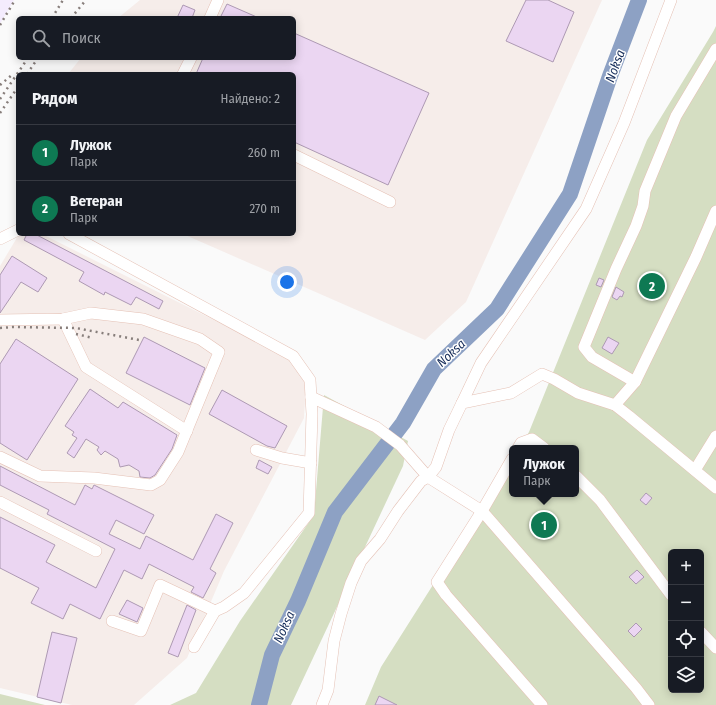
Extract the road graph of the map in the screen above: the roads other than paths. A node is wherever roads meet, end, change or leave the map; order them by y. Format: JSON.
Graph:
{"nodes":[{"id":1,"x":218,"y":0,"type":"edge"},
{"id":2,"x":671,"y":0,"type":"edge"},
{"id":3,"x":211,"y":16,"type":"edge"},
{"id":4,"x":716,"y":49,"type":"edge"},
{"id":5,"x":189,"y":60,"type":"edge"},
{"id":6,"x":184,"y":72,"type":"edge"},
{"id":7,"x":296,"y":156,"type":"edge"},
{"id":8,"x":390,"y":202,"type":"dead end"},
{"id":9,"x":716,"y":211,"type":"edge"},
{"id":10,"x":16,"y":231,"type":"edge"},
{"id":11,"x":73,"y":236,"type":"edge"},
{"id":12,"x":0,"y":238,"type":"edge"},
{"id":13,"x":63,"y":319,"type":"junction"},
{"id":14,"x":0,"y":320,"type":"edge"},
{"id":15,"x":635,"y":382,"type":"junction"},
{"id":16,"x":311,"y":397,"type":"junction"},
{"id":17,"x":462,"y":403,"type":"junction"},
{"id":18,"x":615,"y":405,"type":"junction"},
{"id":19,"x":187,"y":431,"type":"junction"},
{"id":20,"x":716,"y":436,"type":"edge"},
{"id":21,"x":520,"y":445,"type":"edge"},
{"id":22,"x":540,"y":445,"type":"edge"},
{"id":23,"x":256,"y":450,"type":"dead end"},
{"id":24,"x":0,"y":457,"type":"edge"},
{"id":25,"x":311,"y":463,"type":"junction"},
{"id":26,"x":509,"y":464,"type":"edge"},
{"id":27,"x":695,"y":470,"type":"junction"},
{"id":28,"x":428,"y":477,"type":"junction"},
{"id":29,"x":579,"y":479,"type":"edge"},
{"id":30,"x":716,"y":488,"type":"edge"},
{"id":31,"x":0,"y":502,"type":"edge"},
{"id":32,"x":482,"y":511,"type":"junction"},
{"id":33,"x":96,"y":551,"type":"dead end"},
{"id":34,"x":668,"y":591,"type":"edge"},
{"id":35,"x":215,"y":611,"type":"junction"},
{"id":36,"x":112,"y":621,"type":"dead end"},
{"id":37,"x":704,"y":635,"type":"edge"},
{"id":38,"x":194,"y":647,"type":"dead end"},
{"id":39,"x":716,"y":648,"type":"edge"},
{"id":40,"x":322,"y":705,"type":"edge"},
{"id":41,"x":542,"y":705,"type":"edge"},
{"id":42,"x":649,"y":705,"type":"edge"}],
"edges":[{"from":1,"to":3,"type":"street"},
{"from":2,"to":17,"type":"street"},
{"from":4,"to":15,"type":"street"},
{"from":5,"to":6,"type":"street"},
{"from":7,"to":8,"type":"street"},
{"from":9,"to":15,"type":"street"},
{"from":10,"to":12,"type":"street"},
{"from":11,"to":16,"type":"street"},
{"from":13,"to":14,"type":"street"},
{"from":13,"to":19,"type":"street"},
{"from":13,"to":19,"type":"street"},
{"from":15,"to":18,"type":"street"},
{"from":16,"to":25,"type":"street"},
{"from":16,"to":28,"type":"street"},
{"from":17,"to":18,"type":"street"},
{"from":17,"to":28,"type":"street"},
{"from":18,"to":27,"type":"street"},
{"from":19,"to":24,"type":"street"},
{"from":20,"to":27,"type":"street"},
{"from":21,"to":22,"type":"street"},
{"from":23,"to":25,"type":"street"},
{"from":25,"to":35,"type":"street"},
{"from":26,"to":32,"type":"street"},
{"from":27,"to":30,"type":"street"},
{"from":28,"to":32,"type":"street"},
{"from":28,"to":40,"type":"street"},
{"from":29,"to":34,"type":"street"},
{"from":31,"to":33,"type":"street"},
{"from":32,"to":41,"type":"street"},
{"from":32,"to":42,"type":"street"},
{"from":35,"to":36,"type":"street"},
{"from":35,"to":38,"type":"street"},
{"from":37,"to":39,"type":"street"}]}
